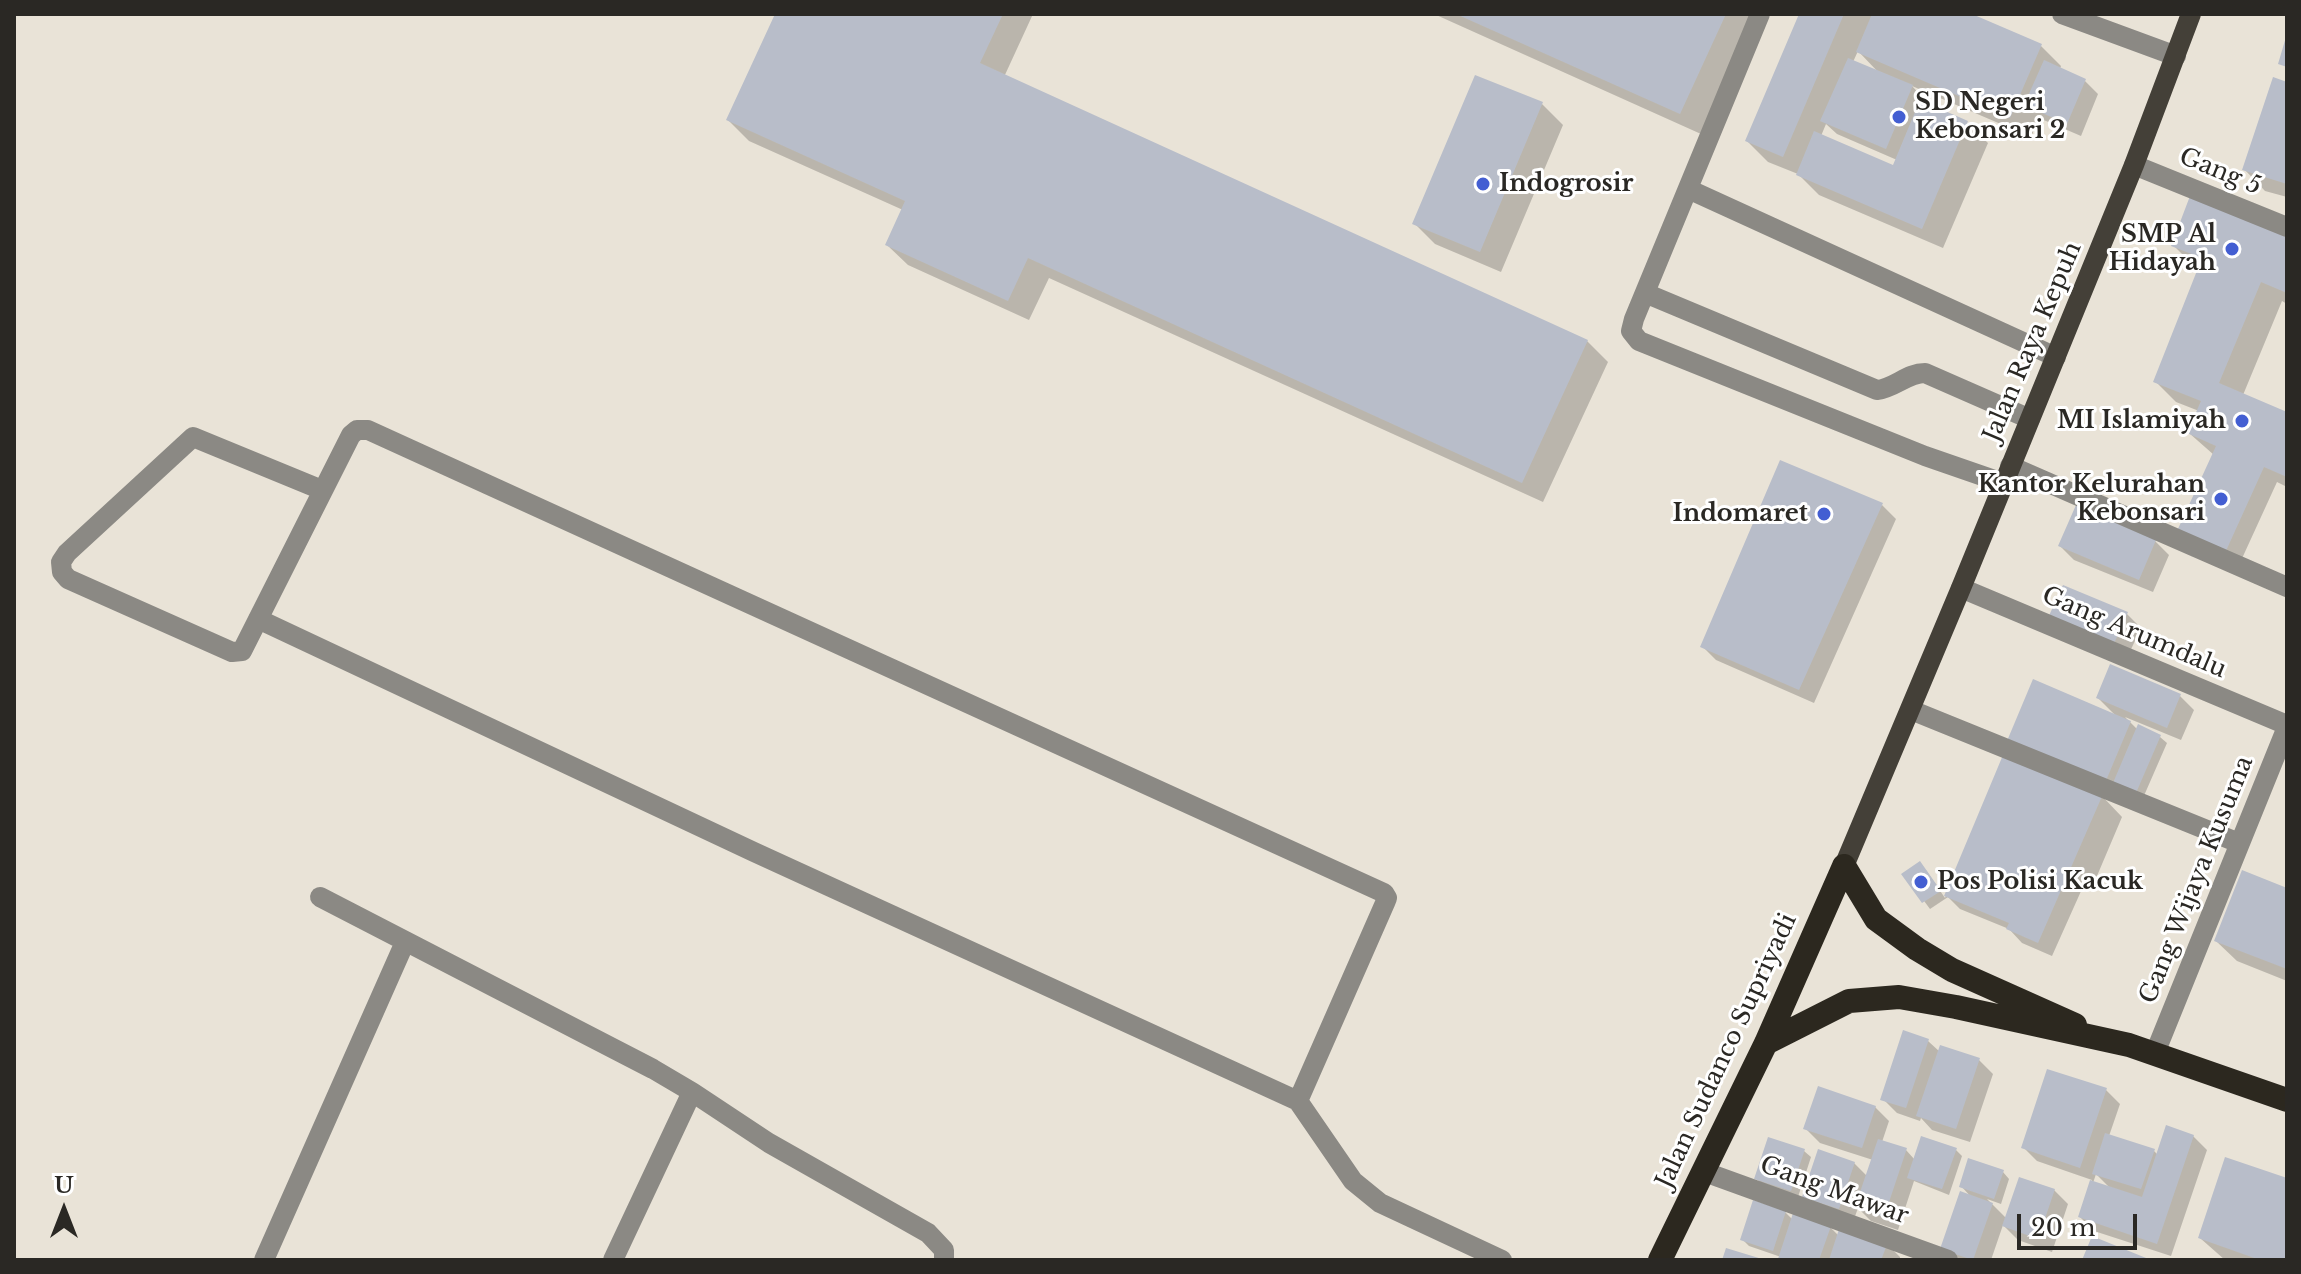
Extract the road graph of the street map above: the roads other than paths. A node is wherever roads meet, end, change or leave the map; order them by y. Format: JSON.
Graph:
{"nodes":[{"id":1,"x":1760,"y":14,"type":"edge"},
{"id":2,"x":2062,"y":14,"type":"edge"},
{"id":3,"x":2191,"y":14,"type":"edge"},
{"id":4,"x":2176,"y":56,"type":"junction"},
{"id":5,"x":2134,"y":165,"type":"junction"},
{"id":6,"x":1688,"y":189,"type":"junction"},
{"id":7,"x":2287,"y":227,"type":"edge"},
{"id":8,"x":1645,"y":293,"type":"junction"},
{"id":9,"x":2056,"y":357,"type":"junction"},
{"id":10,"x":2030,"y":419,"type":"junction"},
{"id":11,"x":2006,"y":474,"type":"junction"},
{"id":12,"x":322,"y":490,"type":"junction"},
{"id":13,"x":2287,"y":587,"type":"edge"},
{"id":14,"x":1961,"y":588,"type":"junction"},
{"id":15,"x":258,"y":619,"type":"junction"},
{"id":16,"x":1911,"y":710,"type":"junction"},
{"id":17,"x":2287,"y":726,"type":"edge"},
{"id":18,"x":2239,"y":843,"type":"junction"},
{"id":19,"x":1844,"y":866,"type":"junction"},
{"id":20,"x":320,"y":897,"type":"dead end"},
{"id":21,"x":405,"y":942,"type":"junction"},
{"id":22,"x":2109,"y":1041,"type":"junction"},
{"id":23,"x":1766,"y":1043,"type":"junction"},
{"id":24,"x":2155,"y":1053,"type":"junction"},
{"id":25,"x":692,"y":1092,"type":"junction"},
{"id":26,"x":2287,"y":1100,"type":"edge"},
{"id":27,"x":1298,"y":1101,"type":"junction"},
{"id":28,"x":1702,"y":1171,"type":"junction"},
{"id":29,"x":264,"y":1260,"type":"edge"},
{"id":30,"x":613,"y":1260,"type":"edge"},
{"id":31,"x":944,"y":1260,"type":"edge"},
{"id":32,"x":1502,"y":1260,"type":"edge"},
{"id":33,"x":1660,"y":1260,"type":"edge"},
{"id":34,"x":1948,"y":1260,"type":"edge"}],
"edges":[{"from":1,"to":6,"type":"street"},
{"from":2,"to":4,"type":"street"},
{"from":3,"to":4,"type":"main road","name":"Jalan Raya Kepuh"},
{"from":4,"to":5,"type":"main road","name":"Jalan Raya Kepuh"},
{"from":5,"to":7,"type":"street","name":"Gang 5"},
{"from":5,"to":9,"type":"main road","name":"Jalan Raya Kepuh"},
{"from":6,"to":8,"type":"street"},
{"from":6,"to":9,"type":"street"},
{"from":8,"to":10,"type":"street"},
{"from":8,"to":11,"type":"street"},
{"from":9,"to":10,"type":"main road","name":"Jalan Raya Kepuh"},
{"from":10,"to":11,"type":"main road","name":"Jalan Raya Kepuh"},
{"from":11,"to":13,"type":"street"},
{"from":11,"to":14,"type":"main road","name":"Jalan Raya Kepuh"},
{"from":12,"to":15,"type":"street"},
{"from":12,"to":15,"type":"street"},
{"from":12,"to":27,"type":"street"},
{"from":14,"to":16,"type":"main road","name":"Jalan Raya Kepuh"},
{"from":14,"to":17,"type":"street","name":"Gang Arumdalu"},
{"from":15,"to":27,"type":"street"},
{"from":16,"to":18,"type":"street"},
{"from":16,"to":19,"type":"main road","name":"Jalan Raya Kepuh"},
{"from":17,"to":18,"type":"street","name":"Gang Wijaya Kusuma"},
{"from":18,"to":24,"type":"street","name":"Gang Wijaya Kusuma"},
{"from":19,"to":22,"type":"highway"},
{"from":19,"to":23,"type":"highway","name":"Jalan Sudanco Supriyadi"},
{"from":20,"to":21,"type":"street"},
{"from":21,"to":25,"type":"street"},
{"from":21,"to":29,"type":"street"},
{"from":22,"to":23,"type":"highway"},
{"from":22,"to":24,"type":"highway"},
{"from":23,"to":28,"type":"highway","name":"Jalan Sudanco Supriyadi"},
{"from":24,"to":26,"type":"highway"},
{"from":25,"to":30,"type":"street"},
{"from":25,"to":31,"type":"street"},
{"from":27,"to":32,"type":"street"},
{"from":28,"to":33,"type":"highway","name":"Jalan Sudanco Supriyadi"},
{"from":28,"to":34,"type":"street","name":"Gang Mawar"}]}
